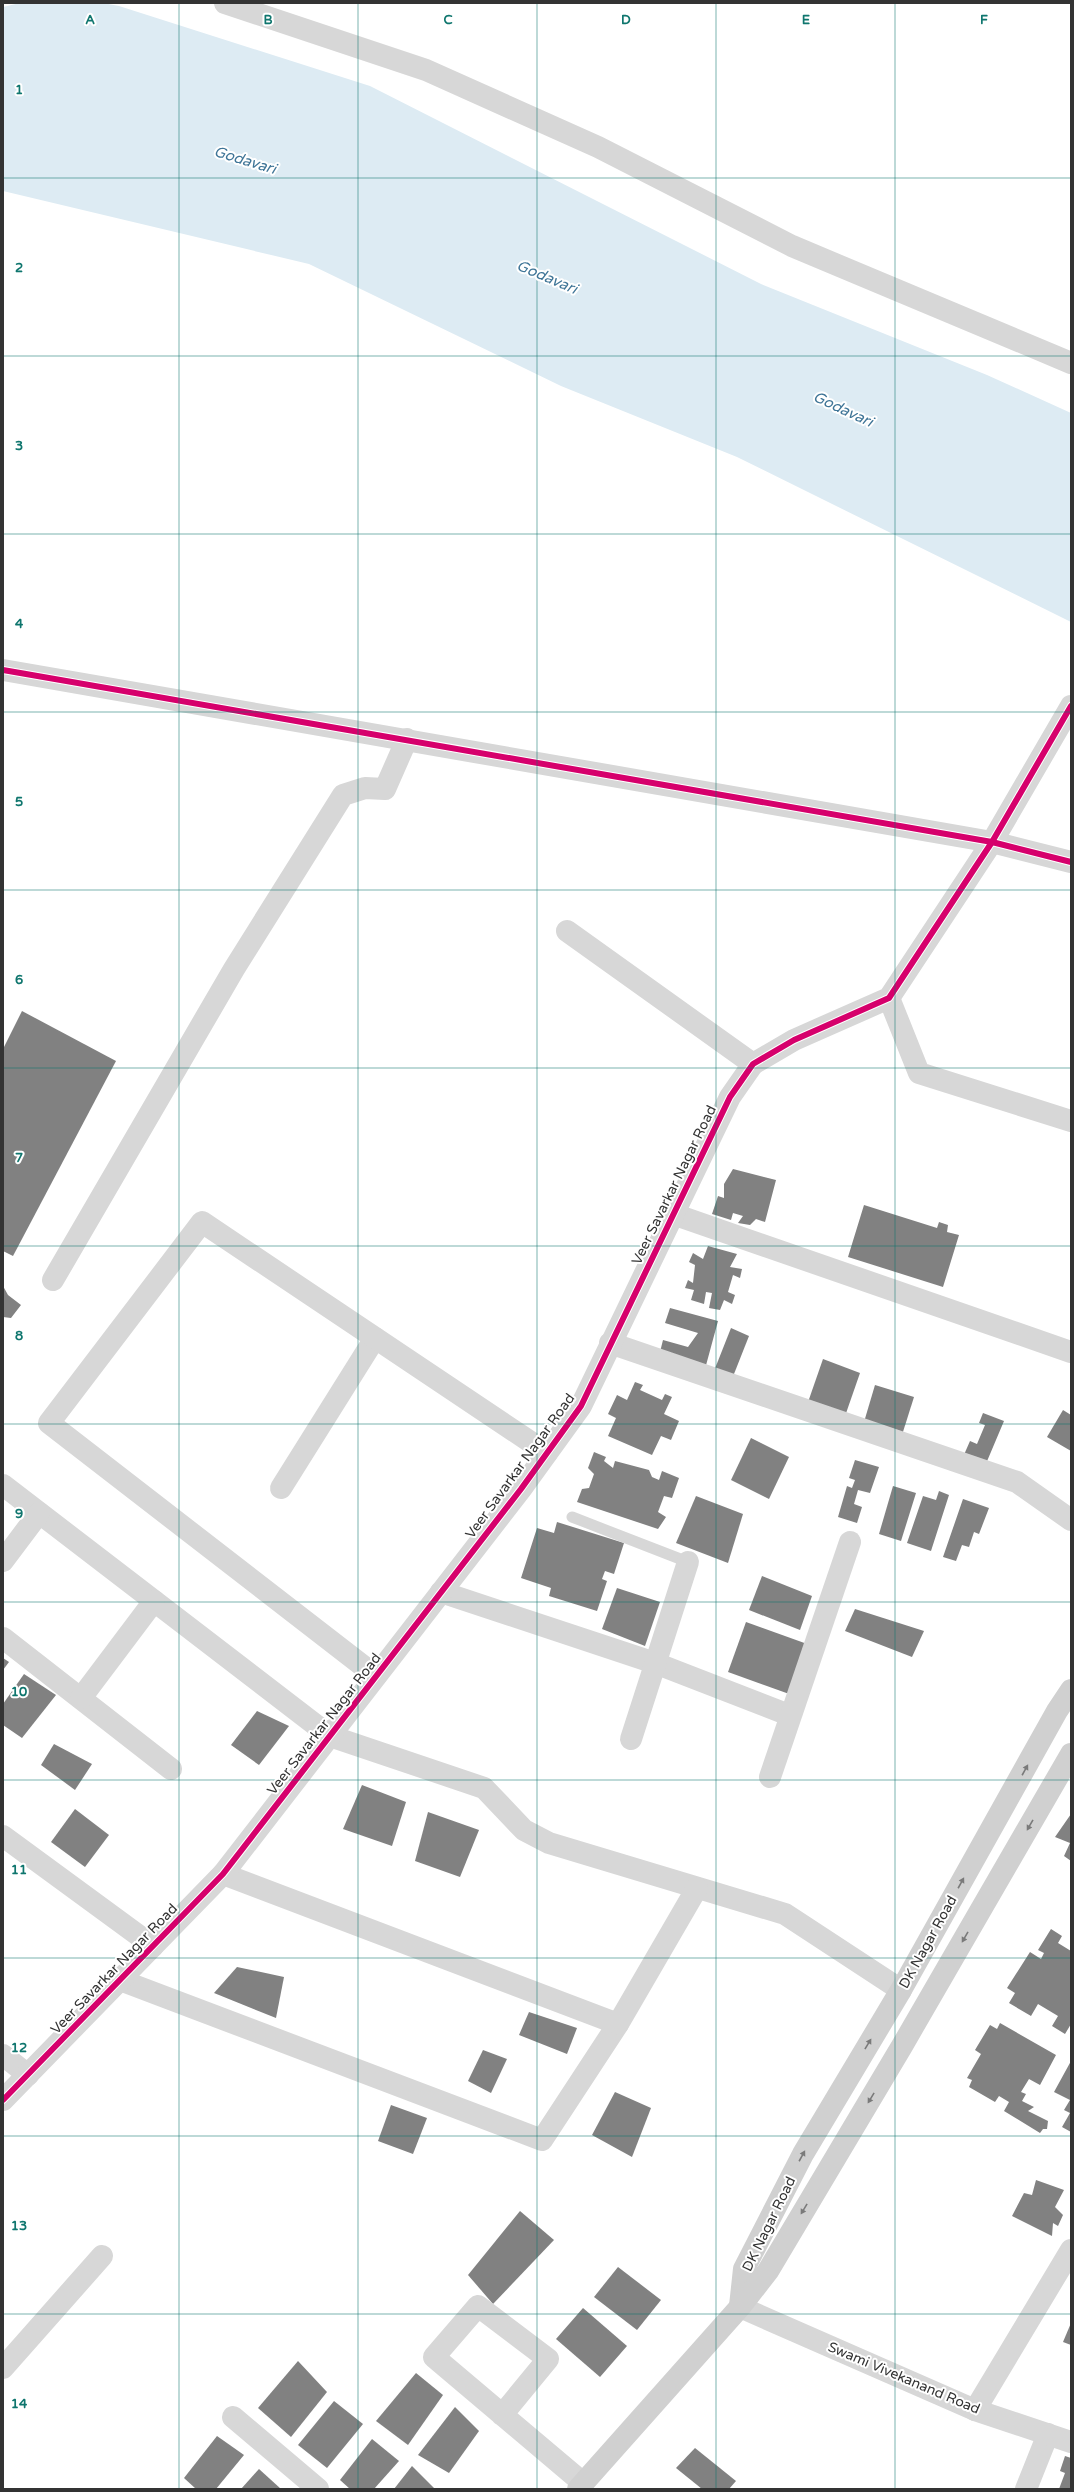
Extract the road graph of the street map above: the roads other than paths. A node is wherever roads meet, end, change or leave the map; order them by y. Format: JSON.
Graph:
{"nodes":[{"id":1,"x":225,"y":3,"type":"edge"},
{"id":2,"x":1071,"y":363,"type":"edge"},
{"id":3,"x":3,"y":670,"type":"edge"},
{"id":4,"x":1071,"y":706,"type":"edge"},
{"id":5,"x":407,"y":739,"type":"junction"},
{"id":6,"x":992,"y":842,"type":"junction"},
{"id":7,"x":1071,"y":862,"type":"edge"},
{"id":8,"x":567,"y":931,"type":"dead end"},
{"id":9,"x":889,"y":998,"type":"junction"},
{"id":10,"x":752,"y":1064,"type":"junction"},
{"id":11,"x":1071,"y":1121,"type":"edge"},
{"id":12,"x":673,"y":1214,"type":"junction"},
{"id":13,"x":53,"y":1280,"type":"dead end"},
{"id":14,"x":376,"y":1338,"type":"junction"},
{"id":15,"x":610,"y":1343,"type":"junction"},
{"id":16,"x":1071,"y":1352,"type":"edge"},
{"id":17,"x":547,"y":1453,"type":"junction"},
{"id":18,"x":3,"y":1485,"type":"edge"},
{"id":19,"x":281,"y":1488,"type":"dead end"},
{"id":20,"x":39,"y":1512,"type":"junction"},
{"id":21,"x":572,"y":1517,"type":"dead end"},
{"id":22,"x":1071,"y":1520,"type":"edge"},
{"id":23,"x":850,"y":1542,"type":"dead end"},
{"id":24,"x":3,"y":1561,"type":"edge"},
{"id":25,"x":688,"y":1562,"type":"joint"},
{"id":26,"x":441,"y":1592,"type":"junction"},
{"id":27,"x":154,"y":1601,"type":"junction"},
{"id":28,"x":3,"y":1638,"type":"edge"},
{"id":29,"x":655,"y":1663,"type":"junction"},
{"id":30,"x":376,"y":1676,"type":"junction"},
{"id":31,"x":1071,"y":1690,"type":"edge"},
{"id":32,"x":81,"y":1698,"type":"junction"},
{"id":33,"x":790,"y":1714,"type":"junction"},
{"id":34,"x":330,"y":1736,"type":"junction"},
{"id":35,"x":631,"y":1739,"type":"dead end"},
{"id":36,"x":1071,"y":1754,"type":"edge"},
{"id":37,"x":171,"y":1769,"type":"dead end"},
{"id":38,"x":770,"y":1777,"type":"dead end"},
{"id":39,"x":3,"y":1836,"type":"edge"},
{"id":40,"x":223,"y":1874,"type":"junction"},
{"id":41,"x":697,"y":1888,"type":"junction"},
{"id":42,"x":152,"y":1946,"type":"junction"},
{"id":43,"x":120,"y":1980,"type":"junction"},
{"id":44,"x":900,"y":1990,"type":"junction"},
{"id":45,"x":618,"y":2024,"type":"junction"},
{"id":46,"x":3,"y":2055,"type":"edge"},
{"id":47,"x":28,"y":2075,"type":"junction"},
{"id":48,"x":3,"y":2100,"type":"edge"},
{"id":49,"x":1071,"y":2250,"type":"edge"},
{"id":50,"x":102,"y":2256,"type":"dead end"},
{"id":51,"x":740,"y":2307,"type":"junction"},
{"id":52,"x":3,"y":2368,"type":"edge"},
{"id":53,"x":975,"y":2410,"type":"junction"},
{"id":54,"x":502,"y":2415,"type":"junction"},
{"id":55,"x":233,"y":2417,"type":"dead end"},
{"id":56,"x":1048,"y":2434,"type":"junction"},
{"id":57,"x":1071,"y":2442,"type":"edge"},
{"id":58,"x":580,"y":2486,"type":"edge"},
{"id":59,"x":318,"y":2489,"type":"edge"},
{"id":60,"x":1026,"y":2489,"type":"edge"}],
"edges":[{"from":1,"to":2,"type":"street"},
{"from":3,"to":5,"type":"street"},
{"from":4,"to":6,"type":"street"},
{"from":5,"to":6,"type":"street"},
{"from":5,"to":13,"type":"street"},
{"from":6,"to":7,"type":"street"},
{"from":6,"to":9,"type":"street"},
{"from":8,"to":10,"type":"street"},
{"from":9,"to":10,"type":"street","name":"Veer Savarkar Nagar Road"},
{"from":9,"to":11,"type":"street"},
{"from":10,"to":12,"type":"street","name":"Veer Savarkar Nagar Road"},
{"from":12,"to":15,"type":"street","name":"Veer Savarkar Nagar Road"},
{"from":12,"to":16,"type":"street"},
{"from":14,"to":17,"type":"street"},
{"from":14,"to":19,"type":"street"},
{"from":14,"to":30,"type":"street"},
{"from":15,"to":17,"type":"street","name":"Veer Savarkar Nagar Road"},
{"from":15,"to":22,"type":"street"},
{"from":17,"to":26,"type":"street","name":"Veer Savarkar Nagar Road"},
{"from":18,"to":20,"type":"street"},
{"from":20,"to":24,"type":"street"},
{"from":20,"to":27,"type":"street"},
{"from":21,"to":25,"type":"lane"},
{"from":23,"to":33,"type":"street"},
{"from":25,"to":29,"type":"street"},
{"from":26,"to":29,"type":"street"},
{"from":26,"to":30,"type":"street","name":"Veer Savarkar Nagar Road"},
{"from":27,"to":32,"type":"street"},
{"from":27,"to":34,"type":"street"},
{"from":28,"to":32,"type":"street"},
{"from":29,"to":33,"type":"street"},
{"from":29,"to":35,"type":"street"},
{"from":30,"to":34,"type":"street","name":"Veer Savarkar Nagar Road"},
{"from":44,"to":31,"type":"main road","name":"DK Nagar Road","one_way":true},
{"from":32,"to":37,"type":"street"},
{"from":33,"to":38,"type":"street"},
{"from":34,"to":40,"type":"street","name":"Veer Savarkar Nagar Road"},
{"from":34,"to":41,"type":"street"},
{"from":36,"to":51,"type":"main road","name":"DK Nagar Road","one_way":true},
{"from":39,"to":42,"type":"street"},
{"from":40,"to":42,"type":"street","name":"Veer Savarkar Nagar Road"},
{"from":40,"to":45,"type":"street"},
{"from":41,"to":44,"type":"street"},
{"from":41,"to":45,"type":"street"},
{"from":42,"to":43,"type":"street","name":"Veer Savarkar Nagar Road"},
{"from":43,"to":45,"type":"street"},
{"from":43,"to":47,"type":"street","name":"Veer Savarkar Nagar Road"},
{"from":51,"to":44,"type":"main road","name":"DK Nagar Road","one_way":true},
{"from":46,"to":47,"type":"street"},
{"from":47,"to":48,"type":"street","name":"Veer Savarkar Nagar Road"},
{"from":49,"to":53,"type":"street"},
{"from":50,"to":52,"type":"street"},
{"from":51,"to":53,"type":"street","name":"Swami Vivekanand Road"},
{"from":51,"to":58,"type":"main road"},
{"from":53,"to":56,"type":"street","name":"Swami Vivekanand Road"},
{"from":54,"to":54,"type":"street"},
{"from":54,"to":58,"type":"street"},
{"from":55,"to":59,"type":"street"},
{"from":56,"to":57,"type":"street","name":"Swami Vivekanand Road"},
{"from":56,"to":60,"type":"street"}]}
